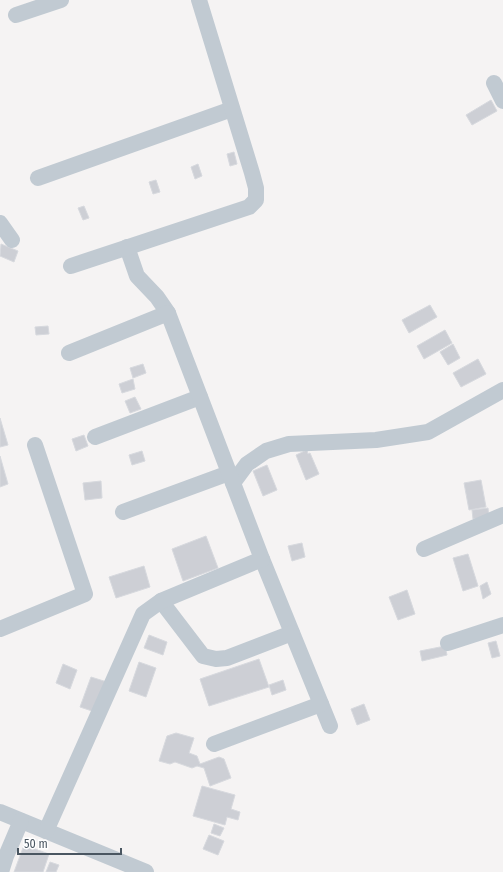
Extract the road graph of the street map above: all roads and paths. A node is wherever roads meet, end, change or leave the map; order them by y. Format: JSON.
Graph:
{"nodes":[{"id":1,"x":61,"y":0,"type":"edge"},
{"id":2,"x":199,"y":0,"type":"edge"},
{"id":3,"x":16,"y":15,"type":"dead end"},
{"id":4,"x":494,"y":83,"type":"dead end"},
{"id":5,"x":503,"y":101,"type":"edge"},
{"id":6,"x":232,"y":108,"type":"junction"},
{"id":7,"x":38,"y":178,"type":"dead end"},
{"id":8,"x":0,"y":223,"type":"edge"},
{"id":9,"x":12,"y":240,"type":"dead end"},
{"id":10,"x":128,"y":247,"type":"junction"},
{"id":11,"x":71,"y":266,"type":"dead end"},
{"id":12,"x":168,"y":313,"type":"junction"},
{"id":13,"x":69,"y":353,"type":"dead end"},
{"id":14,"x":503,"y":390,"type":"edge"},
{"id":15,"x":200,"y":397,"type":"junction"},
{"id":16,"x":95,"y":437,"type":"dead end"},
{"id":17,"x":35,"y":445,"type":"dead end"},
{"id":18,"x":231,"y":478,"type":"junction"},
{"id":19,"x":123,"y":512,"type":"dead end"},
{"id":20,"x":503,"y":515,"type":"edge"},
{"id":21,"x":424,"y":549,"type":"dead end"},
{"id":22,"x":262,"y":559,"type":"junction"},
{"id":23,"x":161,"y":601,"type":"junction"},
{"id":24,"x":503,"y":625,"type":"edge"},
{"id":25,"x":0,"y":629,"type":"edge"},
{"id":26,"x":292,"y":633,"type":"junction"},
{"id":27,"x":448,"y":643,"type":"dead end"},
{"id":28,"x":321,"y":704,"type":"junction"},
{"id":29,"x":330,"y":726,"type":"dead end"},
{"id":30,"x":214,"y":744,"type":"dead end"},
{"id":31,"x":0,"y":812,"type":"edge"},
{"id":32,"x":21,"y":821,"type":"junction"},
{"id":33,"x":46,"y":831,"type":"junction"},
{"id":34,"x":1,"y":872,"type":"edge"},
{"id":35,"x":146,"y":872,"type":"edge"}],
"edges":[{"from":1,"to":3,"type":"street"},
{"from":2,"to":6,"type":"street"},
{"from":4,"to":5,"type":"street"},
{"from":6,"to":7,"type":"street"},
{"from":6,"to":10,"type":"street"},
{"from":8,"to":9,"type":"street"},
{"from":10,"to":11,"type":"street"},
{"from":10,"to":12,"type":"street"},
{"from":12,"to":13,"type":"street"},
{"from":12,"to":15,"type":"street"},
{"from":14,"to":18,"type":"street"},
{"from":15,"to":16,"type":"street"},
{"from":15,"to":18,"type":"street"},
{"from":17,"to":25,"type":"street"},
{"from":18,"to":19,"type":"street"},
{"from":18,"to":22,"type":"street"},
{"from":20,"to":21,"type":"street"},
{"from":22,"to":23,"type":"street"},
{"from":22,"to":26,"type":"street"},
{"from":23,"to":26,"type":"street"},
{"from":23,"to":33,"type":"street"},
{"from":24,"to":27,"type":"street"},
{"from":26,"to":28,"type":"street"},
{"from":28,"to":29,"type":"street"},
{"from":28,"to":30,"type":"street"},
{"from":31,"to":32,"type":"street"},
{"from":32,"to":33,"type":"street"},
{"from":32,"to":34,"type":"street"},
{"from":33,"to":35,"type":"street"}]}
